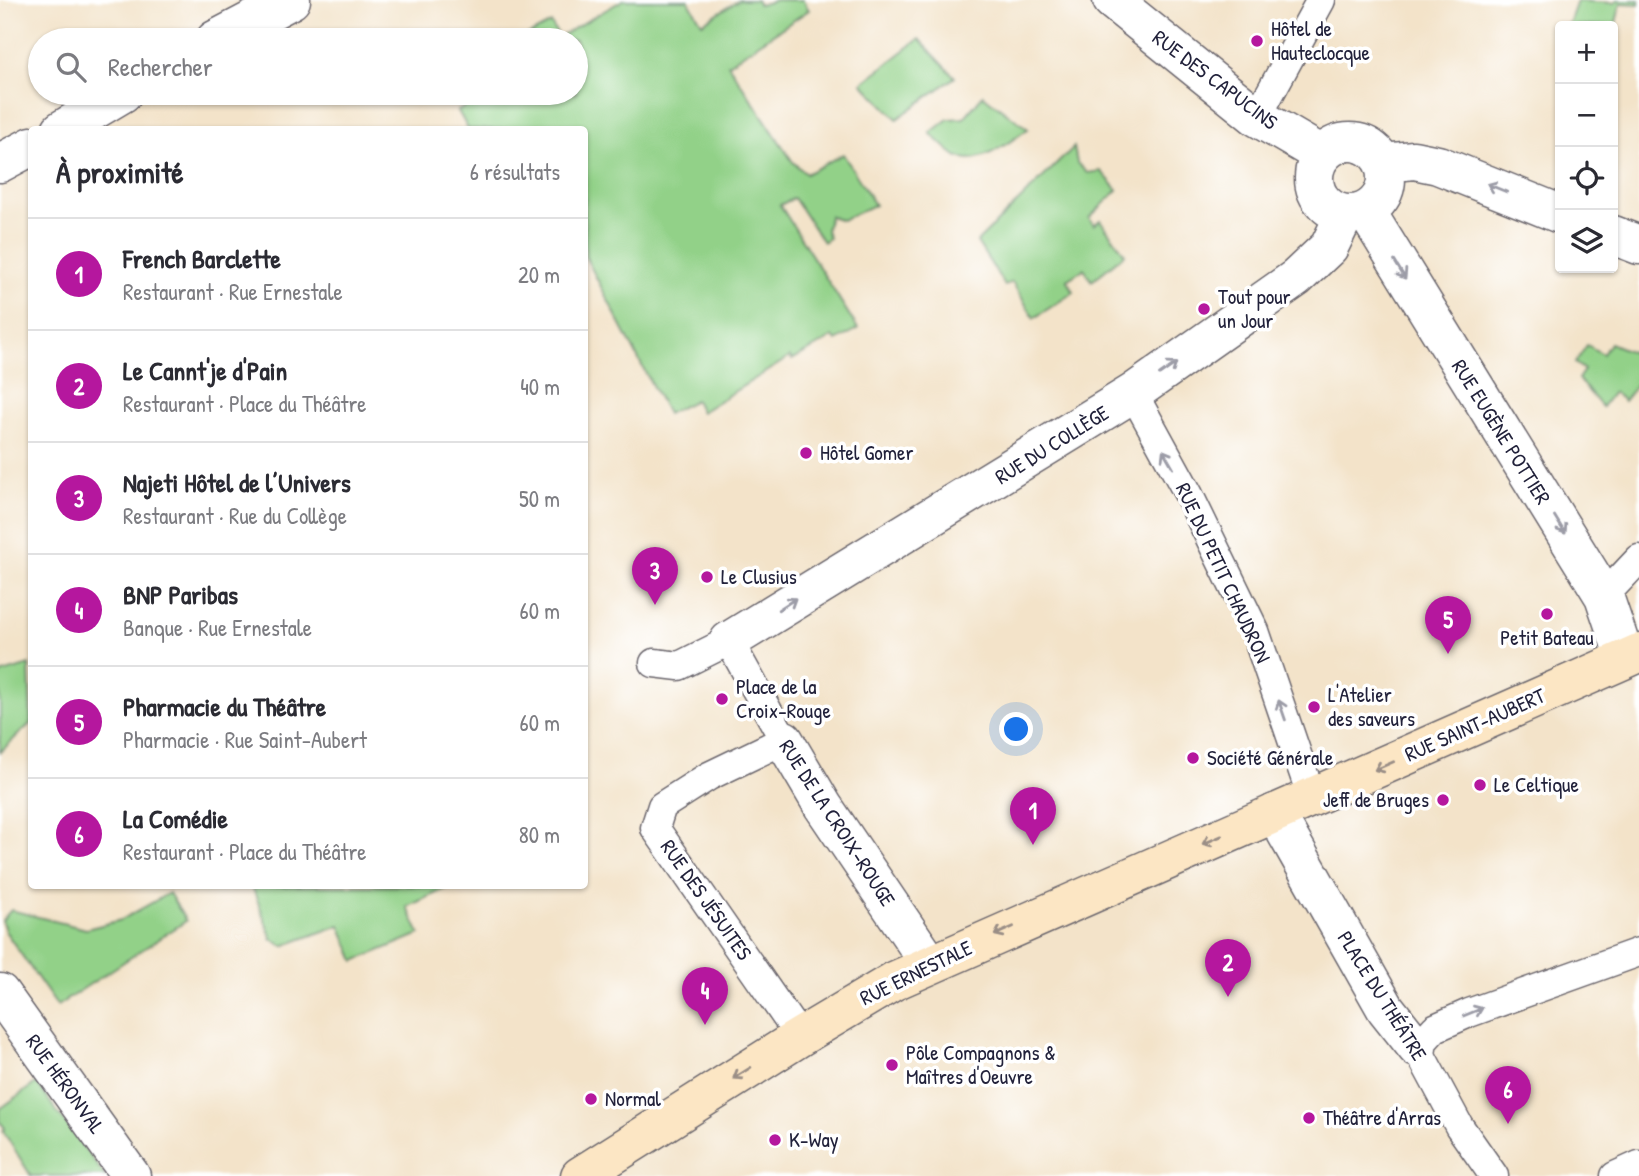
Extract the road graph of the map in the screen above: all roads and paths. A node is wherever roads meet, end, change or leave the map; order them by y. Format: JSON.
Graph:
{"nodes":[{"id":1,"x":290,"y":0,"type":"edge"},
{"id":2,"x":1112,"y":0,"type":"edge"},
{"id":3,"x":1321,"y":0,"type":"edge"},
{"id":4,"x":238,"y":28,"type":"edge"},
{"id":5,"x":103,"y":105,"type":"edge"},
{"id":6,"x":1257,"y":117,"type":"junction"},
{"id":7,"x":68,"y":126,"type":"edge"},
{"id":8,"x":28,"y":148,"type":"edge"},
{"id":9,"x":1322,"y":155,"type":"junction"},
{"id":10,"x":0,"y":163,"type":"edge"},
{"id":11,"x":1384,"y":163,"type":"junction"},
{"id":12,"x":1356,"y":212,"type":"junction"},
{"id":13,"x":1555,"y":212,"type":"edge"},
{"id":14,"x":1618,"y":237,"type":"edge"},
{"id":15,"x":1639,"y":245,"type":"edge"},
{"id":16,"x":1133,"y":393,"type":"junction"},
{"id":17,"x":1639,"y":559,"type":"edge"},
{"id":18,"x":1604,"y":596,"type":"junction"},
{"id":19,"x":729,"y":641,"type":"junction"},
{"id":20,"x":1632,"y":655,"type":"edge"},
{"id":21,"x":654,"y":663,"type":"dead end"},
{"id":22,"x":784,"y":740,"type":"junction"},
{"id":23,"x":1312,"y":798,"type":"junction"},
{"id":24,"x":1275,"y":813,"type":"junction"},
{"id":25,"x":1639,"y":952,"type":"edge"},
{"id":26,"x":930,"y":964,"type":"junction"},
{"id":27,"x":0,"y":993,"type":"edge"},
{"id":28,"x":800,"y":1037,"type":"junction"},
{"id":29,"x":1416,"y":1048,"type":"junction"},
{"id":30,"x":1639,"y":1165,"type":"edge"},
{"id":31,"x":131,"y":1176,"type":"edge"},
{"id":32,"x":580,"y":1176,"type":"edge"},
{"id":33,"x":1494,"y":1176,"type":"edge"},
{"id":34,"x":1615,"y":1176,"type":"edge"}],
"edges":[{"from":1,"to":4,"type":"street"},
{"from":2,"to":6,"type":"street","name":"RUE DES CAPUCINS"},
{"from":3,"to":6,"type":"lane"},
{"from":5,"to":7,"type":"street"},
{"from":6,"to":9,"type":"street","name":"RUE DES CAPUCINS"},
{"from":8,"to":10,"type":"street"},
{"from":9,"to":11,"type":"street"},
{"from":9,"to":12,"type":"street"},
{"from":11,"to":12,"type":"street"},
{"from":13,"to":11,"type":"street","one_way":true},
{"from":16,"to":12,"type":"street","name":"RUE DU COLLÈGE","one_way":true},
{"from":12,"to":18,"type":"street","name":"RUE EUGÈNE POTTIER","one_way":true},
{"from":14,"to":15,"type":"street"},
{"from":19,"to":16,"type":"street","name":"RUE DU COLLÈGE","one_way":true},
{"from":23,"to":16,"type":"lane","name":"RUE DU PETIT CHAUDRON","one_way":true},
{"from":17,"to":18,"type":"lane"},
{"from":18,"to":20,"type":"street","name":"RUE EUGÈNE POTTIER"},
{"from":19,"to":21,"type":"lane"},
{"from":19,"to":22,"type":"lane","name":"RUE DE LA CROIX-ROUGE"},
{"from":20,"to":23,"type":"street","name":"RUE SAINT-AUBERT","one_way":true},
{"from":22,"to":26,"type":"street","name":"RUE DE LA CROIX-ROUGE"},
{"from":22,"to":28,"type":"lane","name":"RUE DES JÉSUITES"},
{"from":23,"to":24,"type":"street","name":"RUE SAINT-AUBERT"},
{"from":24,"to":26,"type":"street","name":"RUE ERNESTALE","one_way":true},
{"from":24,"to":29,"type":"street","name":"PLACE DU THÉÂTRE"},
{"from":29,"to":25,"type":"lane","one_way":true},
{"from":26,"to":28,"type":"street","name":"RUE ERNESTALE"},
{"from":27,"to":31,"type":"street","name":"RUE HÉRONVAL"},
{"from":28,"to":32,"type":"street","name":"RUE ERNESTALE","one_way":true},
{"from":29,"to":33,"type":"lane","name":"PLACE DU THÉÂTRE"},
{"from":30,"to":34,"type":"lane"}]}
